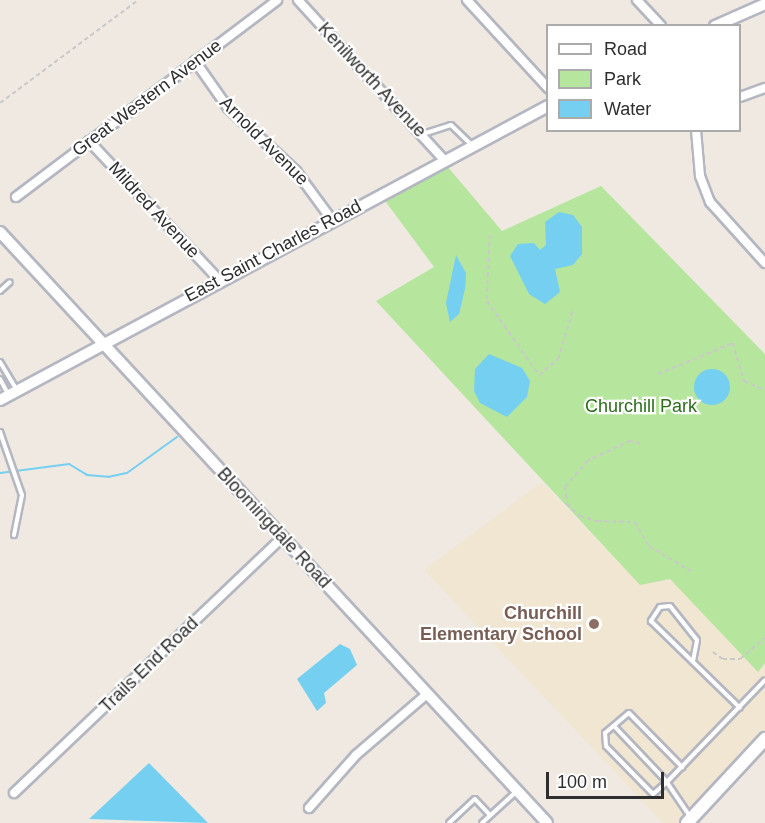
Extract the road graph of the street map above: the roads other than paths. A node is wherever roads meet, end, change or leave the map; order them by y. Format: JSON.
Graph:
{"nodes":[{"id":1,"x":277,"y":0,"type":"edge"},
{"id":2,"x":298,"y":0,"type":"edge"},
{"id":3,"x":467,"y":0,"type":"edge"},
{"id":4,"x":637,"y":0,"type":"edge"},
{"id":5,"x":765,"y":4,"type":"edge"},
{"id":6,"x":659,"y":24,"type":"edge"},
{"id":7,"x":720,"y":24,"type":"edge"},
{"id":8,"x":195,"y":61,"type":"junction"},
{"id":9,"x":546,"y":86,"type":"edge"},
{"id":10,"x":765,"y":88,"type":"edge"},
{"id":11,"x":741,"y":97,"type":"edge"},
{"id":12,"x":546,"y":107,"type":"edge"},
{"id":13,"x":696,"y":132,"type":"edge"},
{"id":14,"x":423,"y":135,"type":"junction"},
{"id":15,"x":89,"y":141,"type":"junction"},
{"id":16,"x":472,"y":146,"type":"junction"},
{"id":17,"x":444,"y":160,"type":"junction"},
{"id":18,"x":16,"y":197,"type":"dead end"},
{"id":19,"x":332,"y":220,"type":"junction"},
{"id":20,"x":0,"y":232,"type":"edge"},
{"id":21,"x":765,"y":263,"type":"edge"},
{"id":22,"x":219,"y":280,"type":"junction"},
{"id":23,"x":10,"y":282,"type":"dead end"},
{"id":24,"x":0,"y":291,"type":"edge"},
{"id":25,"x":103,"y":342,"type":"junction"},
{"id":26,"x":0,"y":362,"type":"edge"},
{"id":27,"x":0,"y":379,"type":"edge"},
{"id":28,"x":8,"y":395,"type":"edge"},
{"id":29,"x":0,"y":432,"type":"edge"},
{"id":30,"x":14,"y":535,"type":"dead end"},
{"id":31,"x":283,"y":537,"type":"junction"},
{"id":32,"x":693,"y":661,"type":"junction"},
{"id":33,"x":765,"y":680,"type":"edge"},
{"id":34,"x":427,"y":694,"type":"junction"},
{"id":35,"x":740,"y":708,"type":"junction"},
{"id":36,"x":614,"y":726,"type":"junction"},
{"id":37,"x":765,"y":739,"type":"edge"},
{"id":38,"x":682,"y":767,"type":"junction"},
{"id":39,"x":667,"y":782,"type":"junction"},
{"id":40,"x":518,"y":790,"type":"junction"},
{"id":41,"x":14,"y":794,"type":"dead end"},
{"id":42,"x":309,"y":808,"type":"dead end"},
{"id":43,"x":490,"y":815,"type":"junction"},
{"id":44,"x":689,"y":821,"type":"edge"},
{"id":45,"x":449,"y":823,"type":"edge"},
{"id":46,"x":482,"y":823,"type":"edge"},
{"id":47,"x":547,"y":823,"type":"edge"}],
"edges":[{"from":1,"to":8,"type":"street","name":"Great Western Avenue"},
{"from":2,"to":14,"type":"street","name":"Kenilworth Avenue"},
{"from":3,"to":9,"type":"street"},
{"from":4,"to":6,"type":"street"},
{"from":5,"to":7,"type":"street"},
{"from":8,"to":15,"type":"street","name":"Great Western Avenue"},
{"from":8,"to":19,"type":"street","name":"Arnold Avenue"},
{"from":10,"to":11,"type":"street"},
{"from":12,"to":16,"type":"street","name":"East Saint Charles Road"},
{"from":13,"to":21,"type":"street"},
{"from":14,"to":16,"type":"lane"},
{"from":14,"to":17,"type":"street","name":"Kenilworth Avenue"},
{"from":15,"to":18,"type":"street","name":"Great Western Avenue"},
{"from":15,"to":22,"type":"street","name":"Mildred Avenue"},
{"from":16,"to":17,"type":"street","name":"East Saint Charles Road"},
{"from":17,"to":19,"type":"street","name":"East Saint Charles Road"},
{"from":19,"to":22,"type":"street","name":"East Saint Charles Road"},
{"from":20,"to":25,"type":"street","name":"Bloomingdale Road"},
{"from":22,"to":25,"type":"street","name":"East Saint Charles Road"},
{"from":23,"to":24,"type":"lane"},
{"from":25,"to":28,"type":"street","name":"East Saint Charles Road"},
{"from":25,"to":31,"type":"street","name":"Bloomingdale Road"},
{"from":26,"to":28,"type":"lane"},
{"from":27,"to":28,"type":"lane"},
{"from":29,"to":30,"type":"lane"},
{"from":31,"to":34,"type":"street","name":"Bloomingdale Road"},
{"from":31,"to":41,"type":"street","name":"Trails End Road"},
{"from":32,"to":32,"type":"lane"},
{"from":32,"to":35,"type":"lane"},
{"from":33,"to":35,"type":"lane"},
{"from":34,"to":40,"type":"street","name":"Bloomingdale Road"},
{"from":34,"to":42,"type":"street"},
{"from":35,"to":38,"type":"lane"},
{"from":36,"to":38,"type":"lane"},
{"from":36,"to":39,"type":"lane"},
{"from":36,"to":39,"type":"lane"},
{"from":37,"to":44,"type":"main road"},
{"from":38,"to":39,"type":"lane"},
{"from":39,"to":44,"type":"lane"},
{"from":40,"to":43,"type":"lane"},
{"from":40,"to":47,"type":"street","name":"Bloomingdale Road"},
{"from":43,"to":45,"type":"lane"},
{"from":43,"to":46,"type":"lane"}]}
